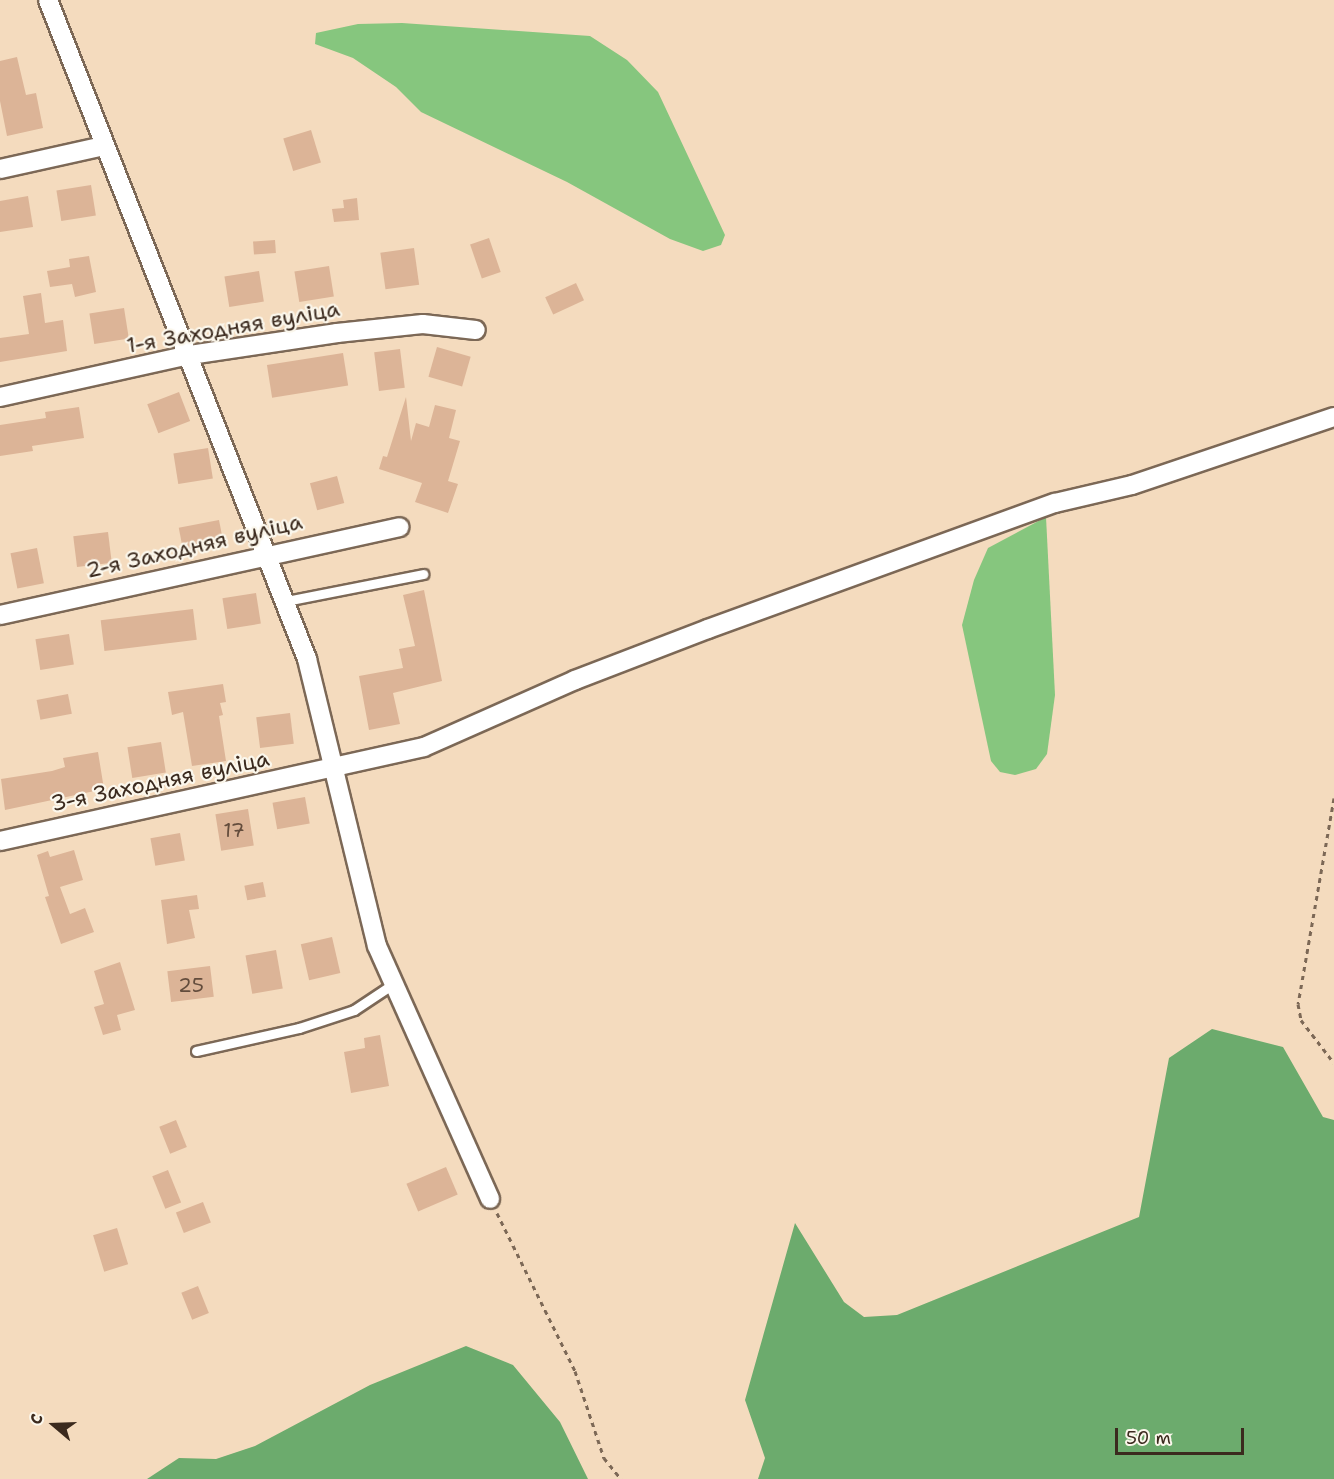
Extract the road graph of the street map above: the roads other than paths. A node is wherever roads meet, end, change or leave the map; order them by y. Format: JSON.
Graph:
{"nodes":[{"id":1,"x":48,"y":0,"type":"edge"},
{"id":2,"x":104,"y":146,"type":"junction"},
{"id":3,"x":0,"y":169,"type":"edge"},
{"id":4,"x":476,"y":330,"type":"dead end"},
{"id":5,"x":190,"y":355,"type":"junction"},
{"id":6,"x":0,"y":397,"type":"edge"},
{"id":7,"x":1334,"y":417,"type":"edge"},
{"id":8,"x":399,"y":527,"type":"dead end"},
{"id":9,"x":269,"y":553,"type":"junction"},
{"id":10,"x":423,"y":574,"type":"dead end"},
{"id":11,"x":286,"y":601,"type":"junction"},
{"id":12,"x":0,"y":615,"type":"edge"},
{"id":13,"x":331,"y":768,"type":"junction"},
{"id":14,"x":0,"y":841,"type":"edge"},
{"id":15,"x":393,"y":984,"type":"junction"},
{"id":16,"x":196,"y":1051,"type":"dead end"},
{"id":17,"x":490,"y":1199,"type":"road end"}],
"edges":[{"from":1,"to":2,"type":"street"},
{"from":2,"to":3,"type":"street"},
{"from":2,"to":5,"type":"street"},
{"from":4,"to":5,"type":"street","name":"1-я Заходняя вуліца"},
{"from":5,"to":6,"type":"street","name":"1-я Заходняя вуліца"},
{"from":5,"to":9,"type":"street"},
{"from":7,"to":13,"type":"street","name":"3-я Заходняя вуліца"},
{"from":8,"to":9,"type":"street","name":"2-я Заходняя вуліца"},
{"from":9,"to":11,"type":"street"},
{"from":9,"to":12,"type":"street","name":"2-я Заходняя вуліца"},
{"from":10,"to":11,"type":"lane"},
{"from":11,"to":13,"type":"street"},
{"from":13,"to":14,"type":"street","name":"3-я Заходняя вуліца"},
{"from":13,"to":15,"type":"street"},
{"from":15,"to":16,"type":"lane"},
{"from":15,"to":17,"type":"street"}]}
